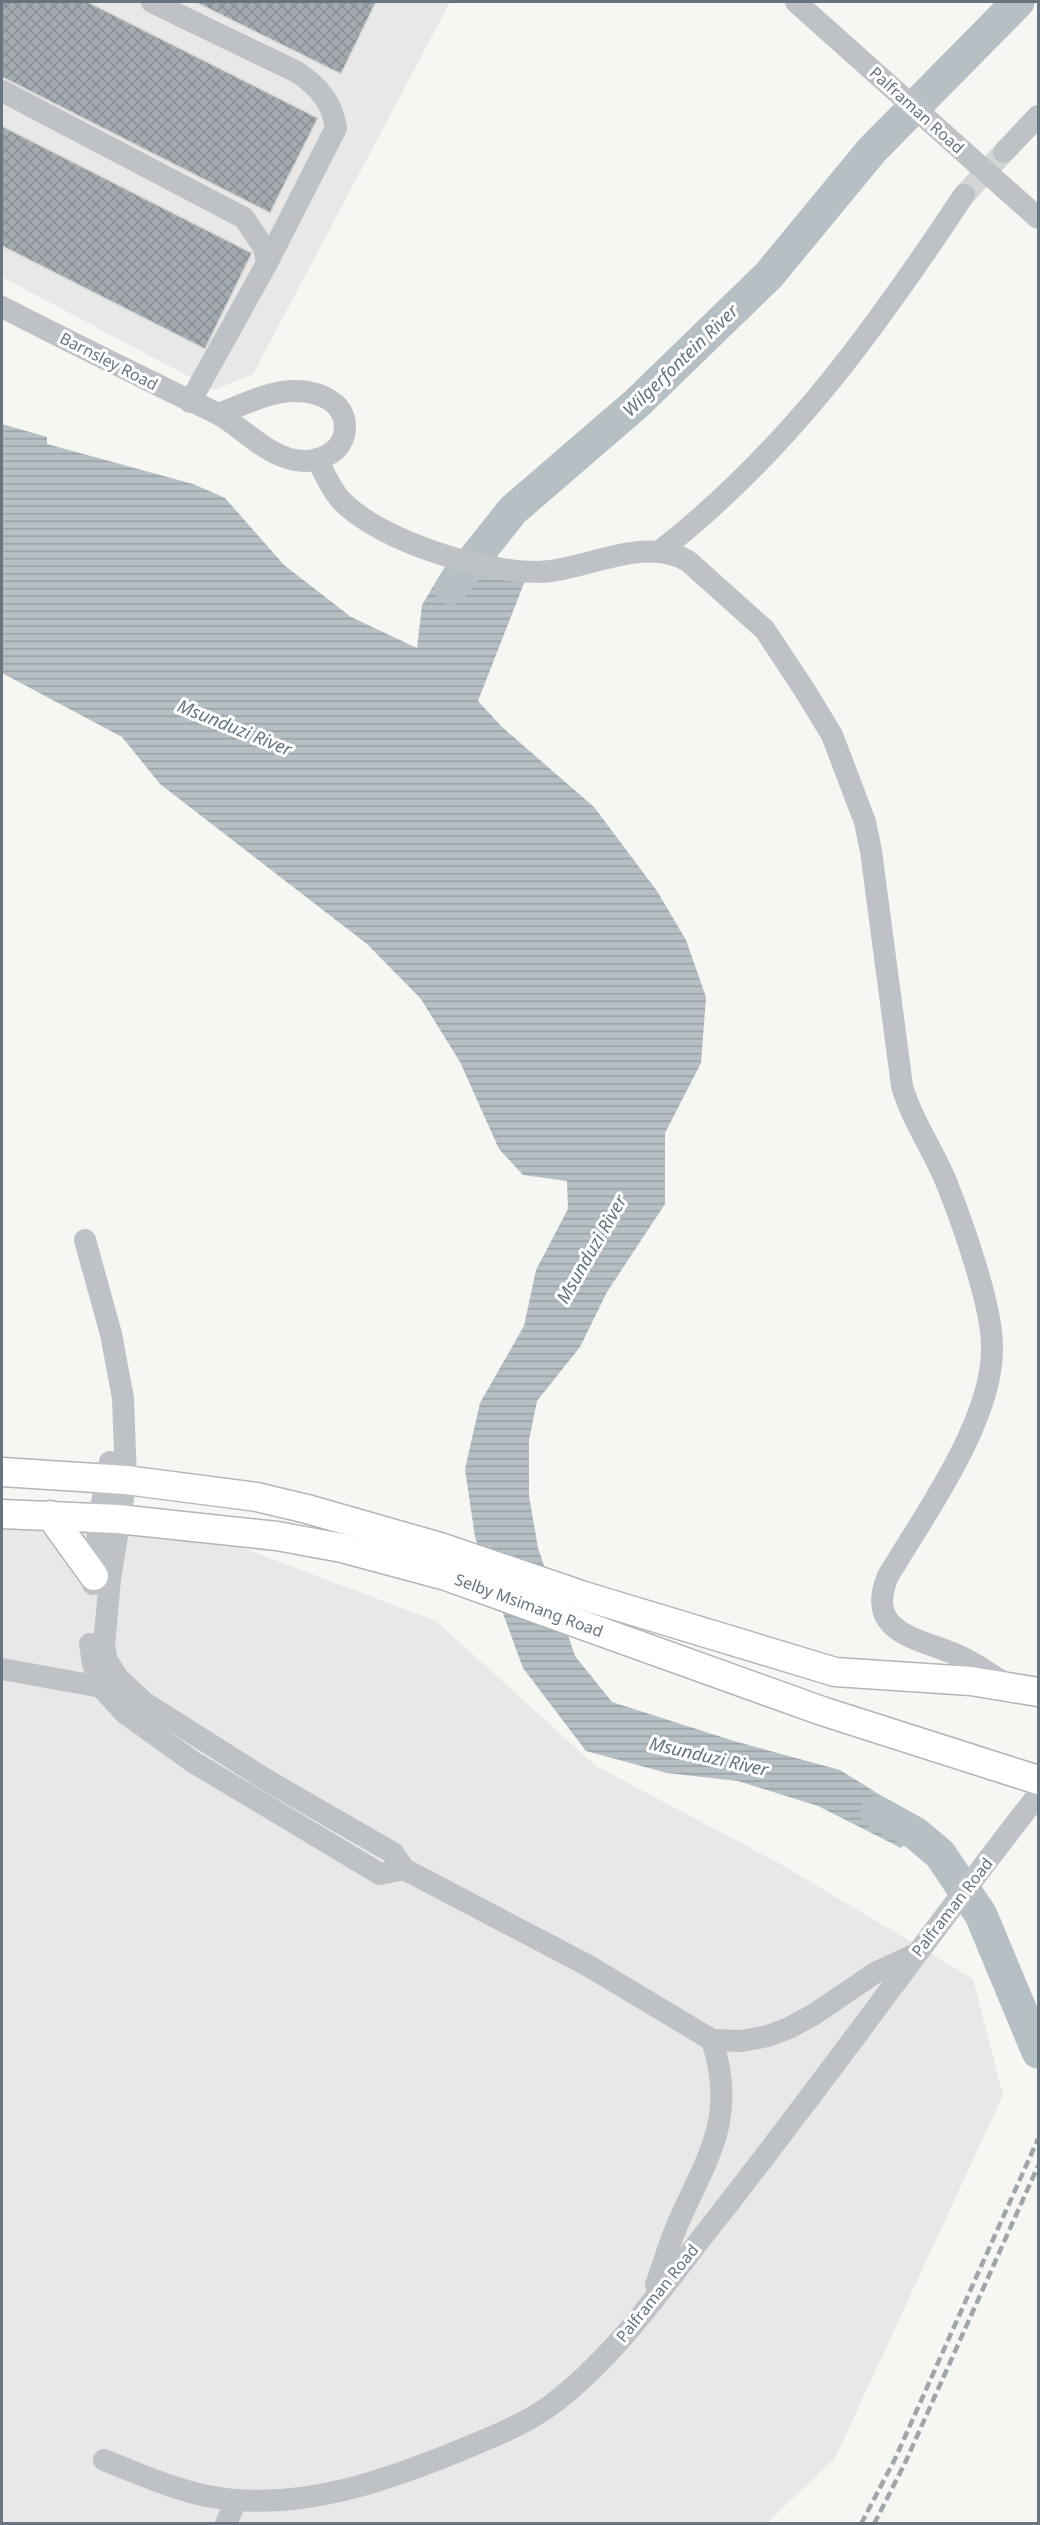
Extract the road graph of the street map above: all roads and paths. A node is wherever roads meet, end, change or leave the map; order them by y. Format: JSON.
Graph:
{"nodes":[{"id":1,"x":153,"y":2,"type":"edge"},
{"id":2,"x":795,"y":2,"type":"edge"},
{"id":3,"x":2,"y":91,"type":"edge"},
{"id":4,"x":1038,"y":116,"type":"edge"},
{"id":5,"x":1004,"y":152,"type":"tunnel mouth"},
{"id":6,"x":964,"y":195,"type":"tunnel mouth"},
{"id":7,"x":1038,"y":218,"type":"edge"},
{"id":8,"x":267,"y":263,"type":"junction"},
{"id":9,"x":2,"y":307,"type":"edge"},
{"id":10,"x":190,"y":402,"type":"junction"},
{"id":11,"x":218,"y":414,"type":"junction"},
{"id":12,"x":317,"y":459,"type":"junction"},
{"id":13,"x":660,"y":551,"type":"junction"},
{"id":14,"x":85,"y":1240,"type":"dead end"},
{"id":15,"x":2,"y":1472,"type":"edge"},
{"id":16,"x":114,"y":1500,"type":"junction"},
{"id":17,"x":2,"y":1514,"type":"edge"},
{"id":18,"x":50,"y":1515,"type":"junction"},
{"id":19,"x":94,"y":1576,"type":"junction"},
{"id":20,"x":582,"y":1610,"type":"junction"},
{"id":21,"x":2,"y":1670,"type":"edge"},
{"id":22,"x":1010,"y":1686,"type":"junction"},
{"id":23,"x":101,"y":1687,"type":"junction"},
{"id":24,"x":1038,"y":1692,"type":"edge"},
{"id":25,"x":1038,"y":1780,"type":"edge"},
{"id":26,"x":1038,"y":1796,"type":"edge"},
{"id":27,"x":404,"y":1869,"type":"junction"},
{"id":28,"x":914,"y":1955,"type":"junction"},
{"id":29,"x":712,"y":2040,"type":"junction"},
{"id":30,"x":651,"y":2302,"type":"junction"},
{"id":31,"x":104,"y":2460,"type":"dead end"},
{"id":32,"x":236,"y":2500,"type":"junction"},
{"id":33,"x":226,"y":2523,"type":"edge"}],
"edges":[{"from":1,"to":8,"type":"lane"},
{"from":2,"to":7,"type":"lane","name":"Palframan Road"},
{"from":3,"to":8,"type":"lane"},
{"from":4,"to":5,"type":"lane"},
{"from":6,"to":13,"type":"lane"},
{"from":8,"to":10,"type":"lane"},
{"from":9,"to":10,"type":"lane","name":"Barnsley Road"},
{"from":10,"to":11,"type":"lane","name":"Barnsley Road"},
{"from":11,"to":12,"type":"lane","name":"Barnsley Road"},
{"from":11,"to":12,"type":"lane"},
{"from":12,"to":13,"type":"lane"},
{"from":13,"to":22,"type":"lane"},
{"from":14,"to":16,"type":"lane"},
{"from":15,"to":16,"type":"main road","name":"Selby Msimang Road"},
{"from":16,"to":18,"type":"main road","name":"Selby Msimang Road"},
{"from":16,"to":19,"type":"lane"},
{"from":16,"to":20,"type":"main road","name":"Selby Msimang Road"},
{"from":16,"to":20,"type":"main road","name":"Selby Msimang Road"},
{"from":16,"to":27,"type":"lane"},
{"from":17,"to":18,"type":"main road","name":"Selby Msimang Road"},
{"from":18,"to":19,"type":"main road"},
{"from":19,"to":23,"type":"lane"},
{"from":20,"to":22,"type":"main road","name":"Selby Msimang Road"},
{"from":20,"to":25,"type":"main road","name":"Selby Msimang Road"},
{"from":21,"to":23,"type":"lane"},
{"from":22,"to":24,"type":"main road","name":"Selby Msimang Road"},
{"from":23,"to":27,"type":"lane"},
{"from":26,"to":28,"type":"lane","name":"Palframan Road"},
{"from":27,"to":29,"type":"lane"},
{"from":28,"to":29,"type":"lane"},
{"from":28,"to":30,"type":"lane","name":"Palframan Road"},
{"from":29,"to":30,"type":"lane"},
{"from":30,"to":32,"type":"lane","name":"Palframan Road"},
{"from":31,"to":32,"type":"lane","name":"Palframan Road"},
{"from":32,"to":33,"type":"lane"}]}
